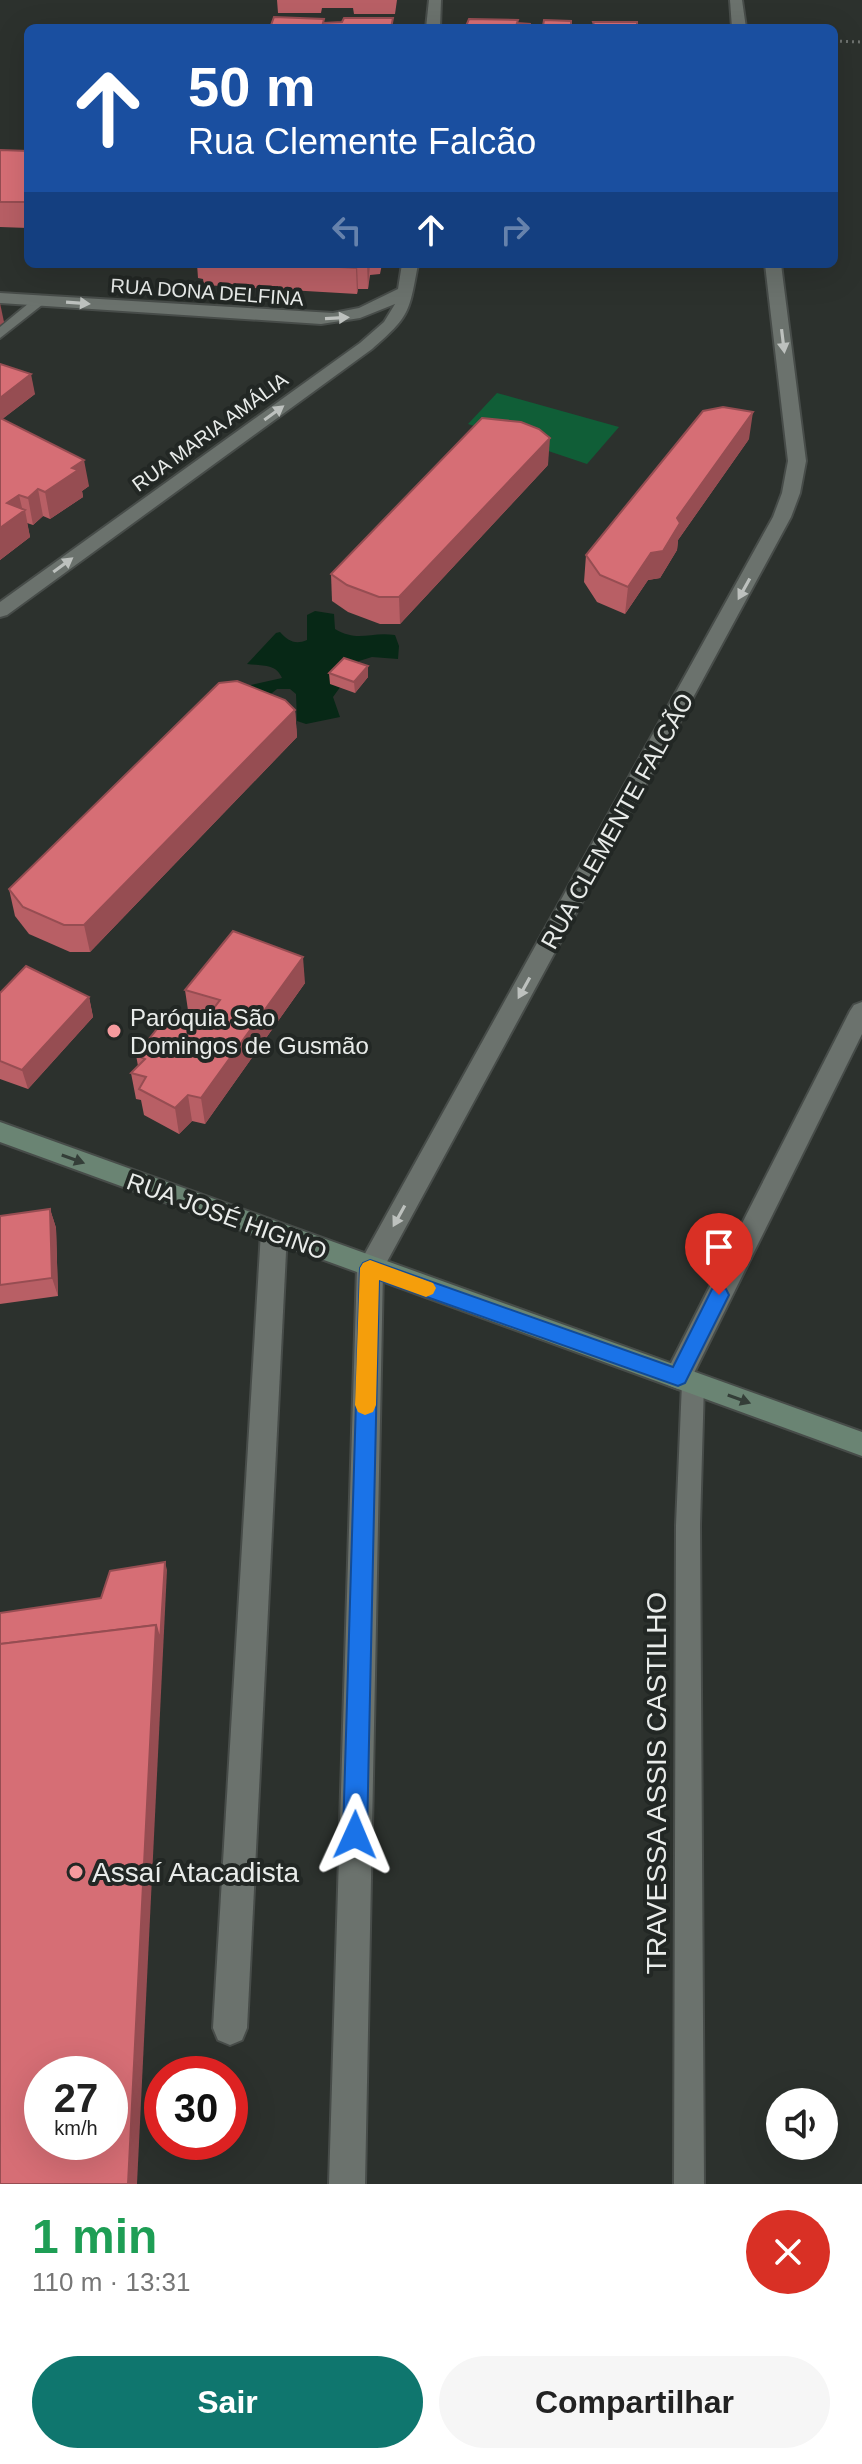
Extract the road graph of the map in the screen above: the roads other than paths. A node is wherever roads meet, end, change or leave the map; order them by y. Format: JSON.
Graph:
{"nodes":[{"id":1,"x":435,"y":0,"type":"edge"},
{"id":2,"x":736,"y":0,"type":"edge"},
{"id":3,"x":433,"y":24,"type":"edge"},
{"id":4,"x":739,"y":24,"type":"edge"},
{"id":5,"x":409,"y":268,"type":"edge"},
{"id":6,"x":773,"y":268,"type":"edge"},
{"id":7,"x":404,"y":292,"type":"junction"},
{"id":8,"x":0,"y":298,"type":"edge"},
{"id":9,"x":40,"y":301,"type":"junction"},
{"id":10,"x":0,"y":334,"type":"edge"},
{"id":11,"x":0,"y":611,"type":"edge"},
{"id":12,"x":862,"y":1011,"type":"edge"},
{"id":13,"x":0,"y":1132,"type":"edge"},
{"id":14,"x":274,"y":1232,"type":"junction"},
{"id":15,"x":370,"y":1268,"type":"junction"},
{"id":16,"x":685,"y":1380,"type":"junction"},
{"id":17,"x":862,"y":1444,"type":"edge"},
{"id":18,"x":230,"y":2028,"type":"dead end"},
{"id":19,"x":347,"y":2184,"type":"edge"},
{"id":20,"x":689,"y":2184,"type":"edge"}],
"edges":[{"from":1,"to":3,"type":"street"},
{"from":2,"to":4,"type":"street"},
{"from":5,"to":7,"type":"street","name":"RUA MARIA AMÁLIA"},
{"from":6,"to":15,"type":"street","name":"RUA CLEMENTE FALCÃO","one_way":true},
{"from":9,"to":7,"type":"street","name":"RUA DONA DELFINA","one_way":true},
{"from":11,"to":7,"type":"street","name":"RUA MARIA AMÁLIA","one_way":true},
{"from":8,"to":9,"type":"street","name":"RUA DONA DELFINA"},
{"from":9,"to":10,"type":"lane"},
{"from":12,"to":16,"type":"street","name":"TRAVESSA ASSIS CASTILHO"},
{"from":13,"to":14,"type":"street","name":"RUA JOSÉ HIGINO","one_way":true},
{"from":14,"to":15,"type":"street","name":"RUA JOSÉ HIGINO"},
{"from":14,"to":18,"type":"street"},
{"from":15,"to":16,"type":"street","name":"RUA JOSÉ HIGINO"},
{"from":15,"to":19,"type":"street","name":"RUA CLEMENTE FALCÃO"},
{"from":16,"to":17,"type":"street","name":"RUA JOSÉ HIGINO","one_way":true},
{"from":16,"to":20,"type":"lane","name":"TRAVESSA ASSIS CASTILHO"}]}
